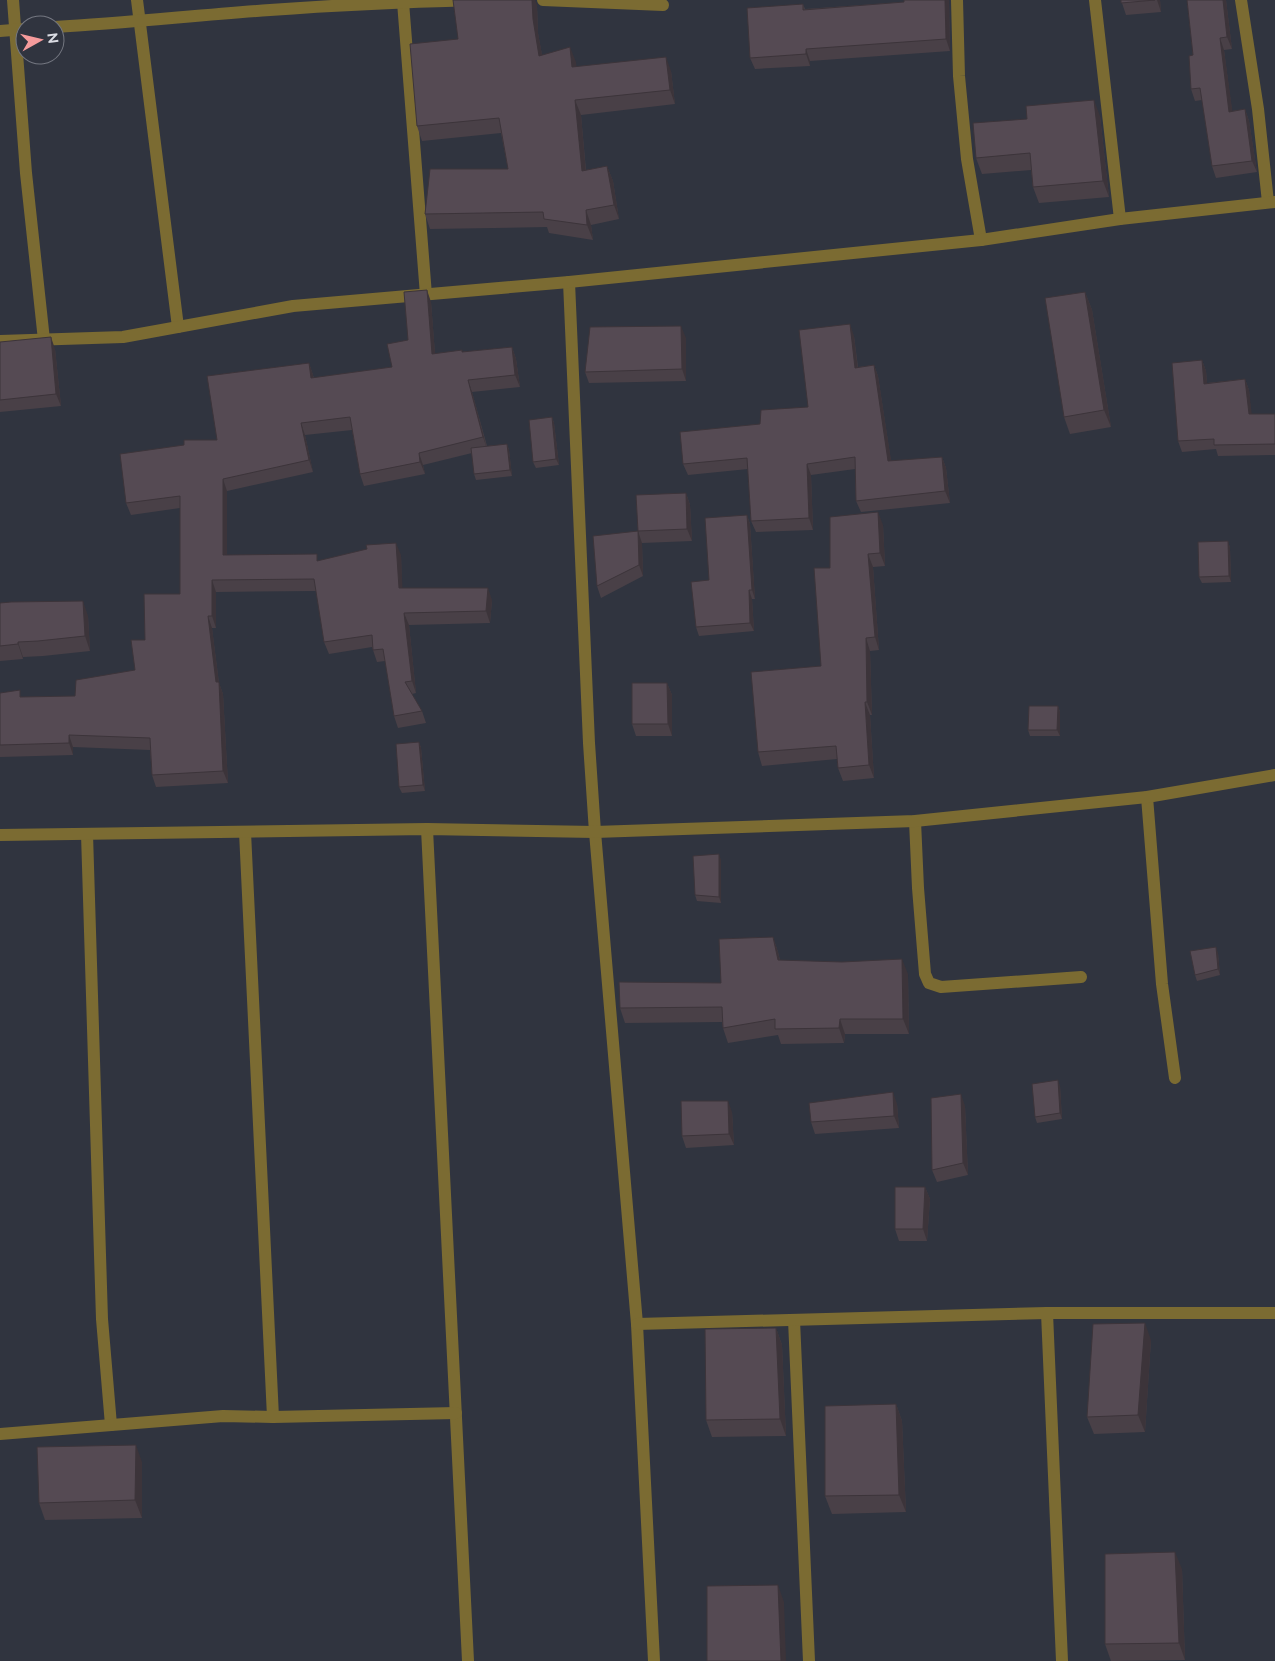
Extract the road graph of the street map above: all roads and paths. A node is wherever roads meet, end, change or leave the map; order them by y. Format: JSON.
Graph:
{"nodes":[{"id":1,"x":13,"y":0,"type":"edge"},
{"id":2,"x":137,"y":0,"type":"edge"},
{"id":3,"x":468,"y":0,"type":"edge"},
{"id":4,"x":474,"y":0,"type":"edge"},
{"id":5,"x":543,"y":0,"type":"edge"},
{"id":6,"x":957,"y":0,"type":"edge"},
{"id":7,"x":1096,"y":0,"type":"edge"},
{"id":8,"x":1241,"y":0,"type":"edge"},
{"id":9,"x":403,"y":2,"type":"junction"},
{"id":10,"x":270,"y":5,"type":"edge"},
{"id":11,"x":663,"y":5,"type":"dead end"},
{"id":12,"x":17,"y":15,"type":"edge"},
{"id":13,"x":139,"y":22,"type":"junction"},
{"id":14,"x":65,"y":26,"type":"edge"},
{"id":15,"x":15,"y":30,"type":"edge"},
{"id":16,"x":0,"y":31,"type":"edge"},
{"id":17,"x":22,"y":65,"type":"edge"},
{"id":18,"x":1272,"y":202,"type":"edge"},
{"id":19,"x":1120,"y":219,"type":"junction"},
{"id":20,"x":981,"y":240,"type":"junction"},
{"id":21,"x":569,"y":282,"type":"junction"},
{"id":22,"x":426,"y":295,"type":"junction"},
{"id":23,"x":178,"y":327,"type":"junction"},
{"id":24,"x":44,"y":340,"type":"junction"},
{"id":25,"x":0,"y":341,"type":"edge"},
{"id":26,"x":1275,"y":776,"type":"edge"},
{"id":27,"x":1147,"y":797,"type":"junction"},
{"id":28,"x":915,"y":822,"type":"junction"},
{"id":29,"x":427,"y":829,"type":"junction"},
{"id":30,"x":245,"y":832,"type":"junction"},
{"id":31,"x":595,"y":832,"type":"junction"},
{"id":32,"x":87,"y":834,"type":"junction"},
{"id":33,"x":0,"y":835,"type":"edge"},
{"id":34,"x":1081,"y":977,"type":"dead end"},
{"id":35,"x":1175,"y":1078,"type":"dead end"},
{"id":36,"x":1047,"y":1313,"type":"junction"},
{"id":37,"x":1275,"y":1313,"type":"edge"},
{"id":38,"x":794,"y":1320,"type":"junction"},
{"id":39,"x":637,"y":1324,"type":"junction"},
{"id":40,"x":456,"y":1413,"type":"junction"},
{"id":41,"x":273,"y":1417,"type":"junction"},
{"id":42,"x":111,"y":1425,"type":"junction"},
{"id":43,"x":0,"y":1434,"type":"edge"},
{"id":44,"x":468,"y":1661,"type":"edge"},
{"id":45,"x":654,"y":1661,"type":"edge"},
{"id":46,"x":809,"y":1661,"type":"edge"},
{"id":47,"x":1062,"y":1661,"type":"edge"}],
"edges":[{"from":1,"to":12,"type":"street"},
{"from":2,"to":13,"type":"street"},
{"from":3,"to":4,"type":"street"},
{"from":3,"to":9,"type":"street"},
{"from":5,"to":11,"type":"street"},
{"from":6,"to":20,"type":"street"},
{"from":7,"to":19,"type":"street"},
{"from":8,"to":18,"type":"street"},
{"from":9,"to":10,"type":"street"},
{"from":9,"to":22,"type":"street"},
{"from":10,"to":13,"type":"street"},
{"from":13,"to":14,"type":"street"},
{"from":13,"to":23,"type":"street"},
{"from":15,"to":16,"type":"street"},
{"from":17,"to":24,"type":"street"},
{"from":18,"to":19,"type":"street"},
{"from":19,"to":20,"type":"street"},
{"from":20,"to":21,"type":"street"},
{"from":21,"to":22,"type":"street"},
{"from":21,"to":31,"type":"street"},
{"from":22,"to":23,"type":"street"},
{"from":23,"to":24,"type":"street"},
{"from":24,"to":25,"type":"street"},
{"from":26,"to":27,"type":"street"},
{"from":27,"to":28,"type":"street"},
{"from":27,"to":35,"type":"street"},
{"from":28,"to":31,"type":"street"},
{"from":28,"to":34,"type":"street"},
{"from":29,"to":30,"type":"street"},
{"from":29,"to":31,"type":"street"},
{"from":29,"to":40,"type":"street"},
{"from":30,"to":32,"type":"street"},
{"from":30,"to":41,"type":"street"},
{"from":31,"to":39,"type":"street"},
{"from":32,"to":33,"type":"street"},
{"from":32,"to":42,"type":"street"},
{"from":36,"to":37,"type":"street"},
{"from":36,"to":38,"type":"street"},
{"from":36,"to":47,"type":"street"},
{"from":38,"to":39,"type":"street"},
{"from":38,"to":46,"type":"street"},
{"from":39,"to":45,"type":"street"},
{"from":40,"to":41,"type":"street"},
{"from":40,"to":44,"type":"street"},
{"from":41,"to":42,"type":"street"},
{"from":42,"to":43,"type":"street"}]}
